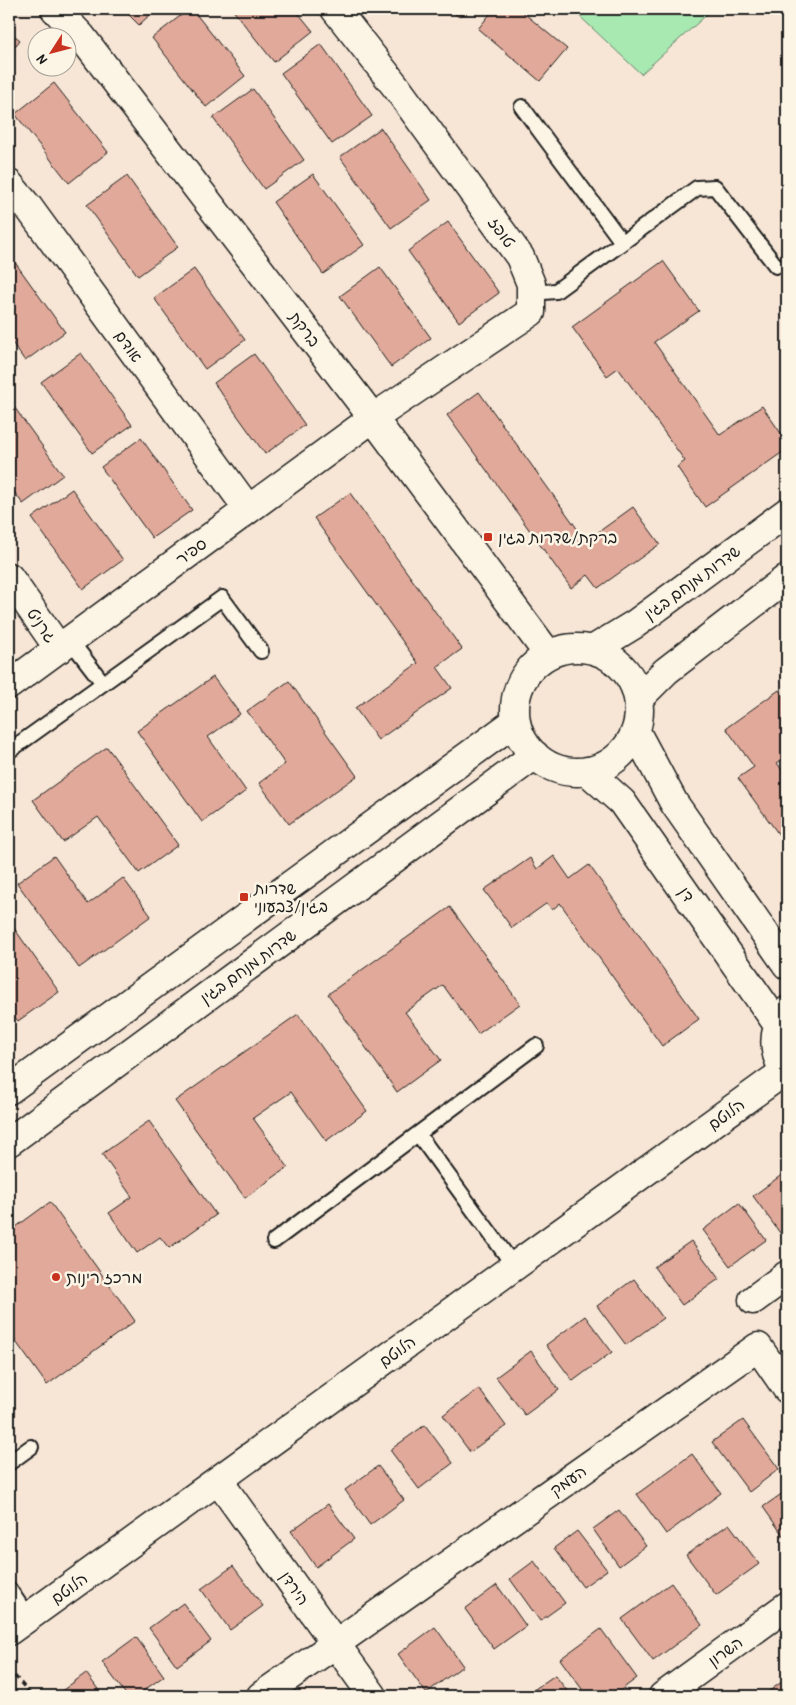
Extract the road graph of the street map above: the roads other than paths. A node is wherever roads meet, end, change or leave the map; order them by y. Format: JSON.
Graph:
{"nodes":[{"id":1,"x":55,"y":9,"type":"edge"},
{"id":2,"x":335,"y":9,"type":"edge"},
{"id":3,"x":522,"y":108,"type":"dead end"},
{"id":4,"x":9,"y":184,"type":"edge"},
{"id":5,"x":622,"y":242,"type":"junction"},
{"id":6,"x":776,"y":266,"type":"dead end"},
{"id":7,"x":531,"y":293,"type":"junction"},
{"id":8,"x":373,"y":418,"type":"junction"},
{"id":9,"x":248,"y":509,"type":"junction"},
{"id":10,"x":787,"y":512,"type":"edge"},
{"id":11,"x":9,"y":577,"type":"edge"},
{"id":12,"x":787,"y":578,"type":"edge"},
{"id":13,"x":64,"y":644,"type":"junction"},
{"id":14,"x":594,"y":649,"type":"junction"},
{"id":15,"x":262,"y":651,"type":"dead end"},
{"id":16,"x":548,"y":654,"type":"junction"},
{"id":17,"x":103,"y":683,"type":"junction"},
{"id":18,"x":9,"y":685,"type":"edge"},
{"id":19,"x":639,"y":698,"type":"junction"},
{"id":20,"x":516,"y":722,"type":"junction"},
{"id":21,"x":636,"y":732,"type":"junction"},
{"id":22,"x":9,"y":751,"type":"edge"},
{"id":23,"x":535,"y":755,"type":"junction"},
{"id":24,"x":587,"y":771,"type":"junction"},
{"id":25,"x":787,"y":965,"type":"edge"},
{"id":26,"x":783,"y":1018,"type":"edge"},
{"id":27,"x":536,"y":1046,"type":"dead end"},
{"id":28,"x":786,"y":1072,"type":"edge"},
{"id":29,"x":9,"y":1090,"type":"edge"},
{"id":30,"x":418,"y":1134,"type":"junction"},
{"id":31,"x":9,"y":1142,"type":"edge"},
{"id":32,"x":274,"y":1241,"type":"dead end"},
{"id":33,"x":514,"y":1266,"type":"junction"},
{"id":34,"x":787,"y":1275,"type":"edge"},
{"id":35,"x":752,"y":1300,"type":"dead end"},
{"id":36,"x":787,"y":1389,"type":"edge"},
{"id":37,"x":31,"y":1447,"type":"dead end"},
{"id":38,"x":9,"y":1463,"type":"edge"},
{"id":39,"x":218,"y":1480,"type":"junction"},
{"id":40,"x":9,"y":1590,"type":"edge"},
{"id":41,"x":787,"y":1606,"type":"edge"},
{"id":42,"x":18,"y":1624,"type":"edge"},
{"id":43,"x":335,"y":1644,"type":"junction"},
{"id":44,"x":261,"y":1696,"type":"edge"},
{"id":45,"x":373,"y":1696,"type":"edge"},
{"id":46,"x":663,"y":1696,"type":"edge"}],
"edges":[{"from":1,"to":8,"type":"street","name":"ברקת"},
{"from":2,"to":7,"type":"street","name":"טופז"},
{"from":3,"to":5,"type":"lane"},
{"from":4,"to":9,"type":"street","name":"אודם"},
{"from":5,"to":6,"type":"lane"},
{"from":5,"to":7,"type":"lane"},
{"from":7,"to":8,"type":"street","name":"טופז"},
{"from":8,"to":9,"type":"street","name":"ספיר"},
{"from":8,"to":16,"type":"street","name":"ברקת"},
{"from":9,"to":13,"type":"street","name":"ספיר"},
{"from":10,"to":14,"type":"street","name":"שדרות מנחם בגין"},
{"from":11,"to":13,"type":"street","name":"גרניט"},
{"from":12,"to":19,"type":"street"},
{"from":13,"to":17,"type":"lane"},
{"from":13,"to":18,"type":"street","name":"ספיר"},
{"from":14,"to":16,"type":"street"},
{"from":14,"to":19,"type":"street"},
{"from":15,"to":17,"type":"lane"},
{"from":16,"to":20,"type":"street"},
{"from":17,"to":22,"type":"lane"},
{"from":19,"to":21,"type":"street"},
{"from":20,"to":23,"type":"street"},
{"from":20,"to":29,"type":"street"},
{"from":21,"to":24,"type":"street"},
{"from":21,"to":25,"type":"street"},
{"from":23,"to":24,"type":"street"},
{"from":23,"to":31,"type":"street","name":"שדרות מנחם בגין"},
{"from":24,"to":26,"type":"street","name":"דן"},
{"from":26,"to":28,"type":"street"},
{"from":27,"to":30,"type":"lane"},
{"from":28,"to":33,"type":"street","name":"הלוטם"},
{"from":30,"to":32,"type":"lane"},
{"from":30,"to":33,"type":"lane"},
{"from":33,"to":39,"type":"street","name":"הלוטם"},
{"from":34,"to":35,"type":"street"},
{"from":36,"to":43,"type":"street","name":"העמק"},
{"from":37,"to":38,"type":"lane"},
{"from":39,"to":42,"type":"street","name":"הלוטם"},
{"from":39,"to":43,"type":"street","name":"הירדן"},
{"from":40,"to":42,"type":"lane"},
{"from":41,"to":46,"type":"street","name":"השרון"},
{"from":43,"to":44,"type":"street"},
{"from":43,"to":45,"type":"street","name":"הירדן"}]}
